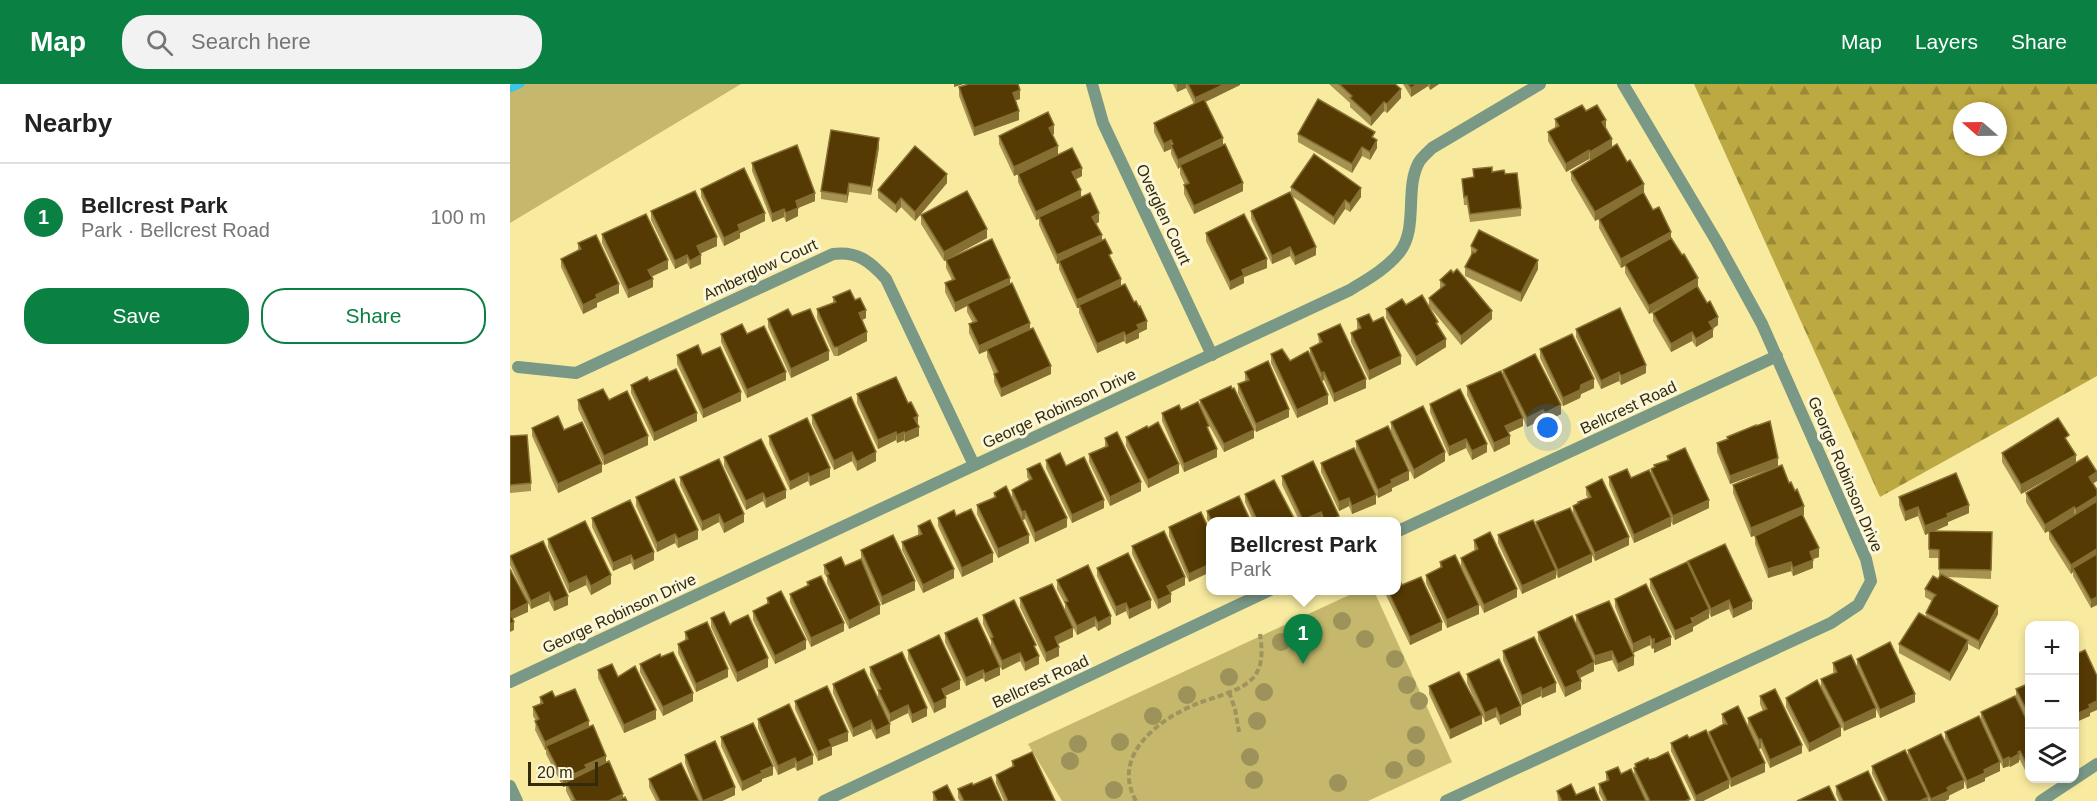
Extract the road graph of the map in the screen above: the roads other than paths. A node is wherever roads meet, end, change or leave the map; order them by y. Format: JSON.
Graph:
{"nodes":[{"id":1,"x":1092,"y":84,"type":"edge"},
{"id":2,"x":1540,"y":84,"type":"edge"},
{"id":3,"x":1623,"y":84,"type":"edge"},
{"id":4,"x":1212,"y":355,"type":"junction"},
{"id":5,"x":1777,"y":356,"type":"junction"},
{"id":6,"x":518,"y":367,"type":"dead end"},
{"id":7,"x":974,"y":465,"type":"junction"},
{"id":8,"x":1401,"y":530,"type":"edge"},
{"id":9,"x":1262,"y":595,"type":"edge"},
{"id":10,"x":510,"y":682,"type":"edge"},
{"id":11,"x":2097,"y":764,"type":"edge"},
{"id":12,"x":510,"y":786,"type":"edge"},
{"id":13,"x":517,"y":801,"type":"edge"},
{"id":14,"x":824,"y":801,"type":"edge"},
{"id":15,"x":1446,"y":801,"type":"edge"},
{"id":16,"x":2041,"y":801,"type":"edge"}],
"edges":[{"from":1,"to":4,"type":"street","name":"Overglen Court"},
{"from":2,"to":4,"type":"street","name":"George Robinson Drive"},
{"from":3,"to":5,"type":"street","name":"George Robinson Drive"},
{"from":4,"to":7,"type":"street","name":"George Robinson Drive"},
{"from":5,"to":8,"type":"street","name":"Bellcrest Road"},
{"from":5,"to":15,"type":"street","name":"George Robinson Drive"},
{"from":6,"to":7,"type":"street","name":"Amberglow Court"},
{"from":7,"to":10,"type":"street","name":"George Robinson Drive"},
{"from":9,"to":14,"type":"street","name":"Bellcrest Road"},
{"from":11,"to":16,"type":"street"},
{"from":12,"to":13,"type":"street"}]}
